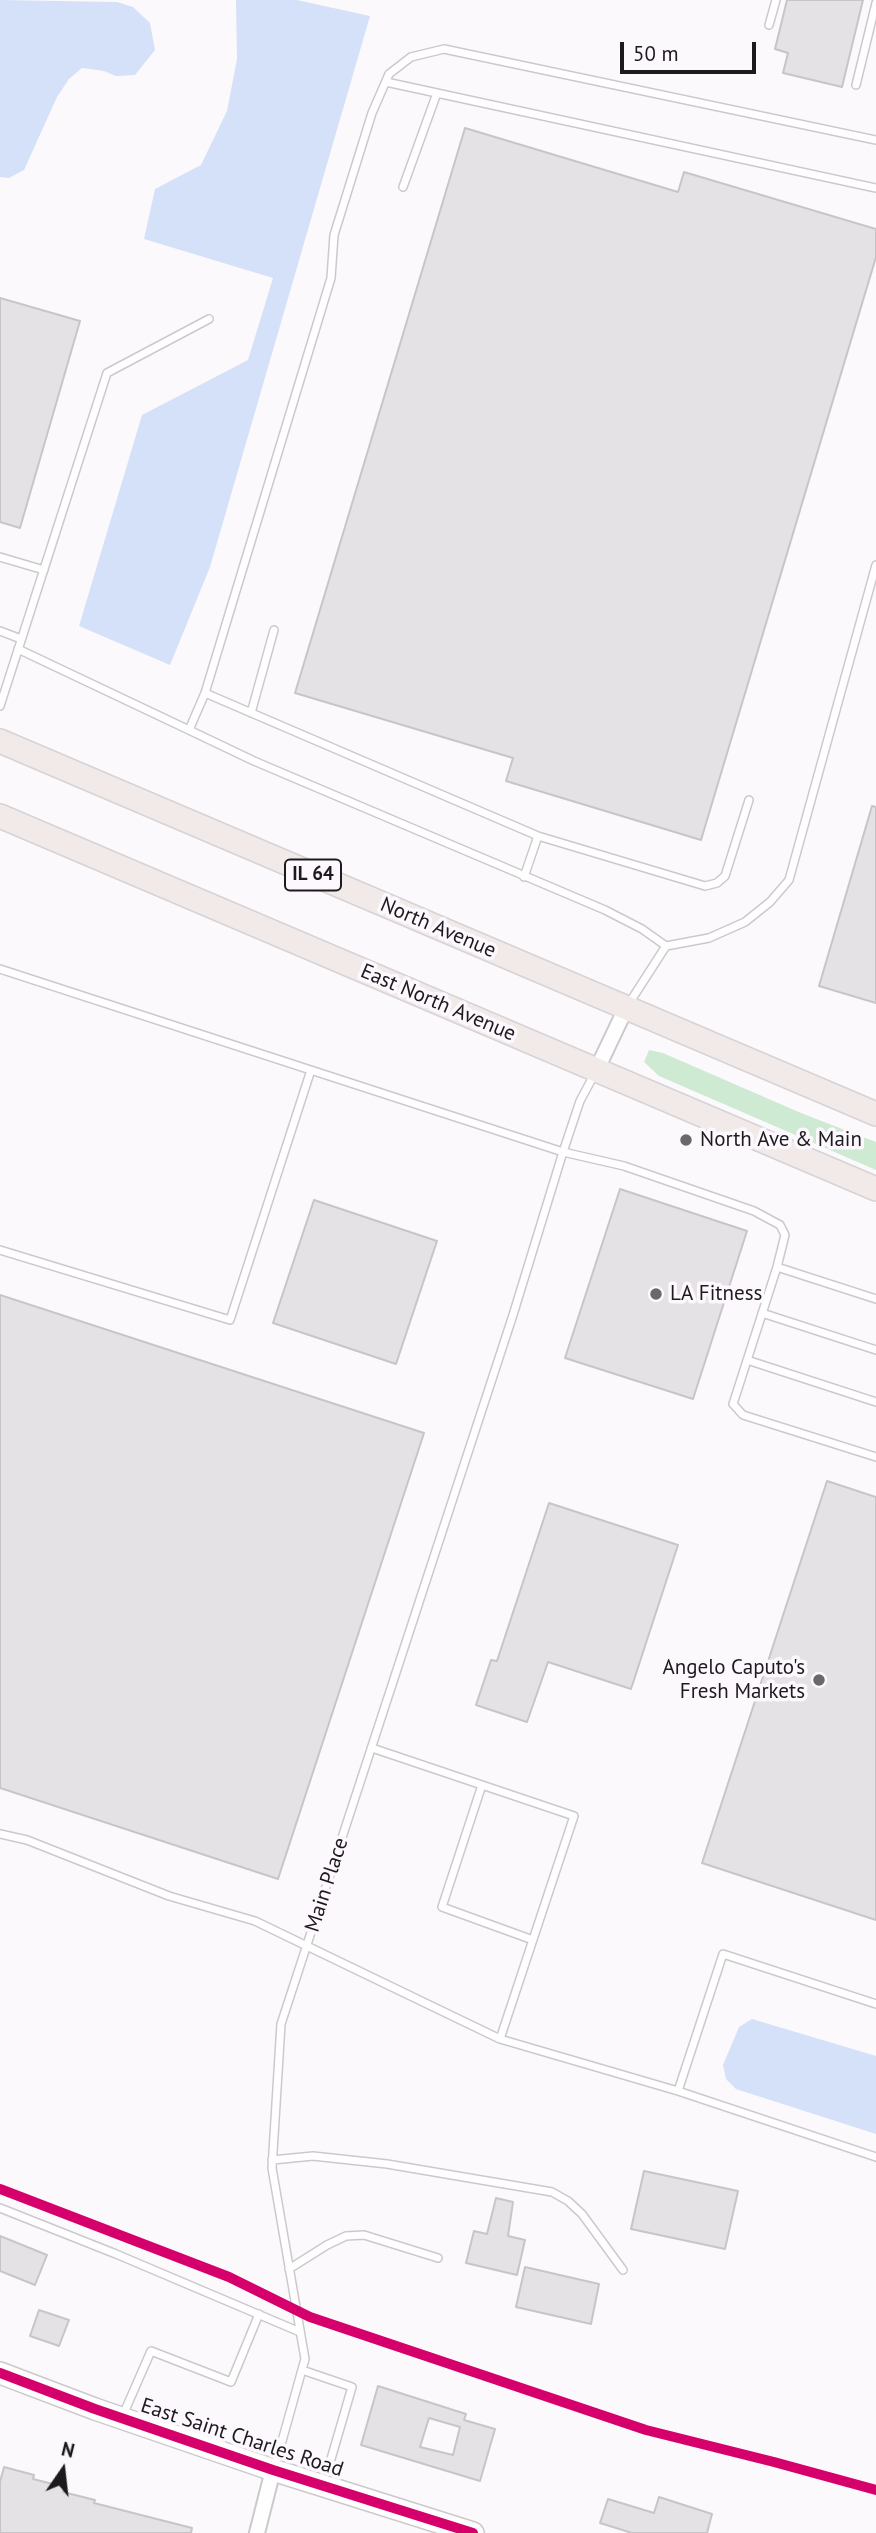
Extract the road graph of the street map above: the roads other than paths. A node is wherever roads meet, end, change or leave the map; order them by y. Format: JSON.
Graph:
{"nodes":[{"id":1,"x":776,"y":0,"type":"edge"},
{"id":2,"x":876,"y":3,"type":"edge"},
{"id":3,"x":769,"y":24,"type":"dead end"},
{"id":4,"x":386,"y":82,"type":"junction"},
{"id":5,"x":856,"y":85,"type":"dead end"},
{"id":6,"x":436,"y":93,"type":"junction"},
{"id":7,"x":876,"y":140,"type":"edge"},
{"id":8,"x":402,"y":187,"type":"dead end"},
{"id":9,"x":876,"y":188,"type":"edge"},
{"id":10,"x":209,"y":319,"type":"dead end"},
{"id":11,"x":0,"y":556,"type":"edge"},
{"id":12,"x":876,"y":565,"type":"edge"},
{"id":13,"x":44,"y":570,"type":"junction"},
{"id":14,"x":274,"y":630,"type":"dead end"},
{"id":15,"x":0,"y":631,"type":"edge"},
{"id":16,"x":21,"y":639,"type":"junction"},
{"id":17,"x":18,"y":649,"type":"junction"},
{"id":18,"x":205,"y":693,"type":"junction"},
{"id":19,"x":0,"y":706,"type":"edge"},
{"id":20,"x":251,"y":713,"type":"junction"},
{"id":21,"x":189,"y":730,"type":"junction"},
{"id":22,"x":0,"y":741,"type":"edge"},
{"id":23,"x":749,"y":800,"type":"dead end"},
{"id":24,"x":0,"y":816,"type":"edge"},
{"id":25,"x":538,"y":836,"type":"junction"},
{"id":26,"x":524,"y":877,"type":"junction"},
{"id":27,"x":666,"y":946,"type":"junction"},
{"id":28,"x":0,"y":969,"type":"edge"},
{"id":29,"x":626,"y":1008,"type":"junction"},
{"id":30,"x":597,"y":1069,"type":"junction"},
{"id":31,"x":311,"y":1070,"type":"junction"},
{"id":32,"x":876,"y":1114,"type":"edge"},
{"id":33,"x":563,"y":1152,"type":"junction"},
{"id":34,"x":876,"y":1189,"type":"edge"},
{"id":35,"x":0,"y":1250,"type":"edge"},
{"id":36,"x":777,"y":1267,"type":"junction"},
{"id":37,"x":876,"y":1299,"type":"edge"},
{"id":38,"x":762,"y":1313,"type":"junction"},
{"id":39,"x":876,"y":1350,"type":"edge"},
{"id":40,"x":747,"y":1360,"type":"junction"},
{"id":41,"x":876,"y":1402,"type":"edge"},
{"id":42,"x":876,"y":1457,"type":"edge"},
{"id":43,"x":372,"y":1748,"type":"junction"},
{"id":44,"x":482,"y":1785,"type":"junction"},
{"id":45,"x":0,"y":1835,"type":"edge"},
{"id":46,"x":533,"y":1940,"type":"junction"},
{"id":47,"x":307,"y":1947,"type":"junction"},
{"id":48,"x":876,"y":2004,"type":"edge"},
{"id":49,"x":500,"y":2039,"type":"junction"},
{"id":50,"x":678,"y":2091,"type":"junction"},
{"id":51,"x":876,"y":2157,"type":"edge"},
{"id":52,"x":272,"y":2160,"type":"junction"},
{"id":53,"x":0,"y":2208,"type":"edge"},
{"id":54,"x":438,"y":2258,"type":"dead end"},
{"id":55,"x":289,"y":2269,"type":"junction"},
{"id":56,"x":623,"y":2270,"type":"dead end"},
{"id":57,"x":258,"y":2314,"type":"junction"},
{"id":58,"x":300,"y":2332,"type":"junction"},
{"id":59,"x":302,"y":2370,"type":"junction"},
{"id":60,"x":0,"y":2373,"type":"edge"},
{"id":61,"x":121,"y":2418,"type":"junction"},
{"id":62,"x":331,"y":2459,"type":"dead end"},
{"id":63,"x":274,"y":2470,"type":"junction"},
{"id":64,"x":257,"y":2533,"type":"edge"},
{"id":65,"x":473,"y":2533,"type":"edge"}],
"edges":[{"from":1,"to":3,"type":"lane"},
{"from":2,"to":5,"type":"lane"},
{"from":4,"to":6,"type":"lane"},
{"from":4,"to":7,"type":"lane"},
{"from":4,"to":18,"type":"lane"},
{"from":6,"to":8,"type":"lane"},
{"from":6,"to":9,"type":"lane"},
{"from":10,"to":13,"type":"lane"},
{"from":11,"to":13,"type":"lane"},
{"from":12,"to":27,"type":"lane"},
{"from":13,"to":16,"type":"lane"},
{"from":14,"to":20,"type":"lane"},
{"from":15,"to":16,"type":"lane"},
{"from":16,"to":17,"type":"lane"},
{"from":17,"to":19,"type":"lane"},
{"from":17,"to":21,"type":"lane"},
{"from":18,"to":20,"type":"lane"},
{"from":18,"to":21,"type":"lane"},
{"from":20,"to":25,"type":"lane"},
{"from":21,"to":26,"type":"lane"},
{"from":22,"to":29,"type":"main road","name":"North Avenue","number":"IL 64"},
{"from":23,"to":25,"type":"lane"},
{"from":24,"to":30,"type":"main road","name":"East North Avenue"},
{"from":25,"to":26,"type":"lane"},
{"from":26,"to":27,"type":"lane"},
{"from":27,"to":29,"type":"lane"},
{"from":28,"to":31,"type":"lane"},
{"from":29,"to":30,"type":"street"},
{"from":29,"to":32,"type":"main road","name":"North Avenue","number":"IL 64"},
{"from":30,"to":33,"type":"lane","name":"Main Place"},
{"from":30,"to":34,"type":"main road","name":"East North Avenue"},
{"from":31,"to":33,"type":"lane"},
{"from":31,"to":35,"type":"lane"},
{"from":33,"to":36,"type":"lane"},
{"from":33,"to":43,"type":"lane","name":"Main Place"},
{"from":36,"to":37,"type":"lane"},
{"from":36,"to":38,"type":"lane"},
{"from":38,"to":39,"type":"lane"},
{"from":38,"to":40,"type":"lane"},
{"from":40,"to":41,"type":"lane"},
{"from":40,"to":42,"type":"lane"},
{"from":43,"to":44,"type":"lane"},
{"from":43,"to":47,"type":"lane","name":"Main Place"},
{"from":44,"to":46,"type":"lane"},
{"from":44,"to":46,"type":"lane"},
{"from":45,"to":47,"type":"lane"},
{"from":46,"to":49,"type":"lane"},
{"from":47,"to":49,"type":"lane"},
{"from":47,"to":52,"type":"lane","name":"Main Place"},
{"from":48,"to":50,"type":"lane"},
{"from":49,"to":50,"type":"lane"},
{"from":50,"to":51,"type":"lane"},
{"from":52,"to":55,"type":"lane","name":"Main Place"},
{"from":52,"to":56,"type":"lane"},
{"from":53,"to":57,"type":"lane"},
{"from":54,"to":55,"type":"lane"},
{"from":55,"to":58,"type":"lane","name":"Main Place"},
{"from":57,"to":58,"type":"lane"},
{"from":57,"to":61,"type":"lane"},
{"from":58,"to":59,"type":"lane","name":"Main Place"},
{"from":59,"to":62,"type":"lane"},
{"from":59,"to":63,"type":"lane","name":"Main Place"},
{"from":60,"to":61,"type":"street","name":"East Saint Charles Road"},
{"from":61,"to":63,"type":"street","name":"East Saint Charles Road"},
{"from":63,"to":64,"type":"street"},
{"from":63,"to":65,"type":"street","name":"East Saint Charles Road"}]}
